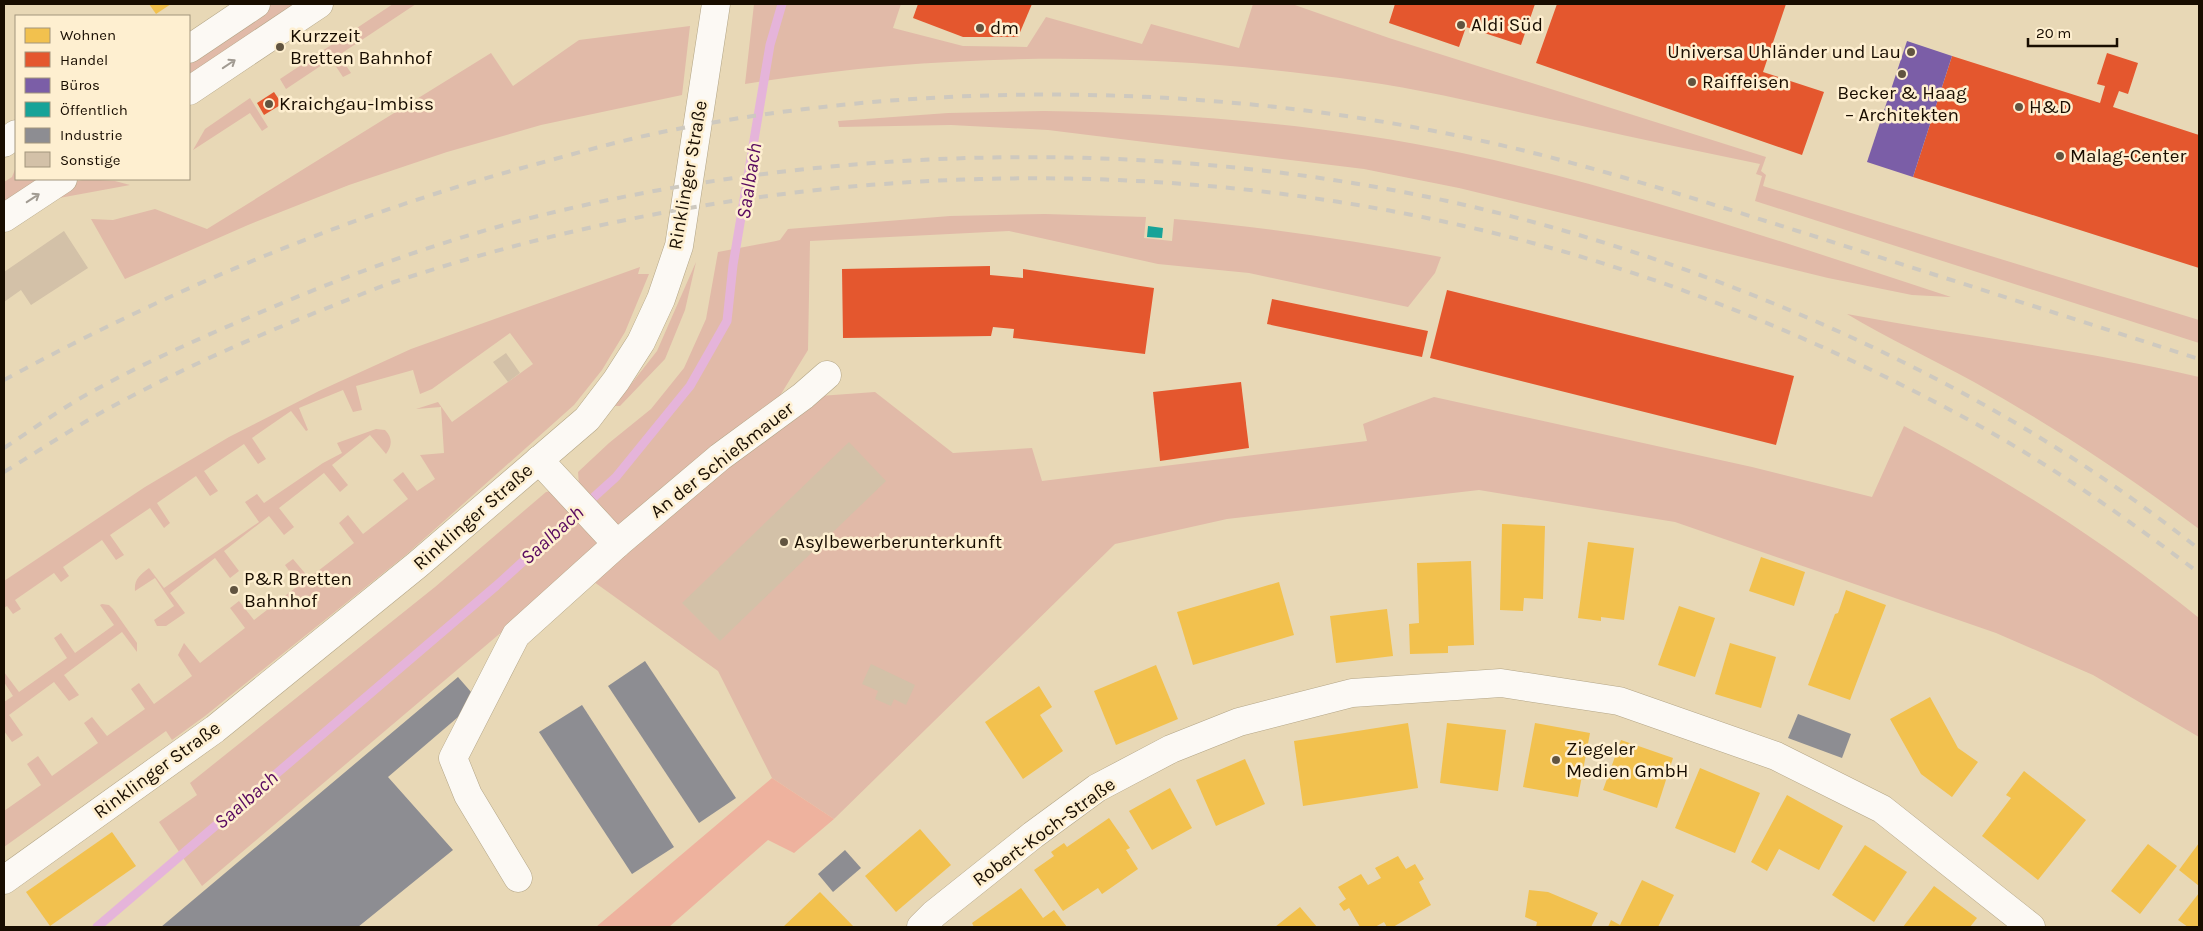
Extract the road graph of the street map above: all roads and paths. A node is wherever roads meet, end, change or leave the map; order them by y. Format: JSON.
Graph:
{"nodes":[{"id":1,"x":256,"y":4,"type":"edge"},
{"id":2,"x":319,"y":4,"type":"edge"},
{"id":3,"x":716,"y":4,"type":"edge"},
{"id":4,"x":190,"y":48,"type":"edge"},
{"id":5,"x":190,"y":90,"type":"edge"},
{"id":6,"x":15,"y":135,"type":"edge"},
{"id":7,"x":4,"y":142,"type":"edge"},
{"id":8,"x":61,"y":180,"type":"edge"},
{"id":9,"x":4,"y":218,"type":"edge"},
{"id":10,"x":827,"y":375,"type":"dead end"},
{"id":11,"x":539,"y":460,"type":"junction"},
{"id":12,"x":611,"y":538,"type":"junction"},
{"id":13,"x":518,"y":878,"type":"dead end"},
{"id":14,"x":4,"y":880,"type":"edge"},
{"id":15,"x":921,"y":927,"type":"edge"},
{"id":16,"x":2031,"y":927,"type":"edge"}],
"edges":[{"from":1,"to":4,"type":"street"},
{"from":5,"to":2,"type":"street","one_way":true},
{"from":3,"to":11,"type":"street","name":"Rinklinger Straße"},
{"from":6,"to":7,"type":"street"},
{"from":9,"to":8,"type":"street","one_way":true},
{"from":10,"to":12,"type":"street","name":"An der Schießmauer"},
{"from":11,"to":12,"type":"street"},
{"from":11,"to":14,"type":"street","name":"Rinklinger Straße"},
{"from":12,"to":13,"type":"street","name":"An der Schießmauer"},
{"from":15,"to":16,"type":"street","name":"Robert-Koch-Straße"}]}
